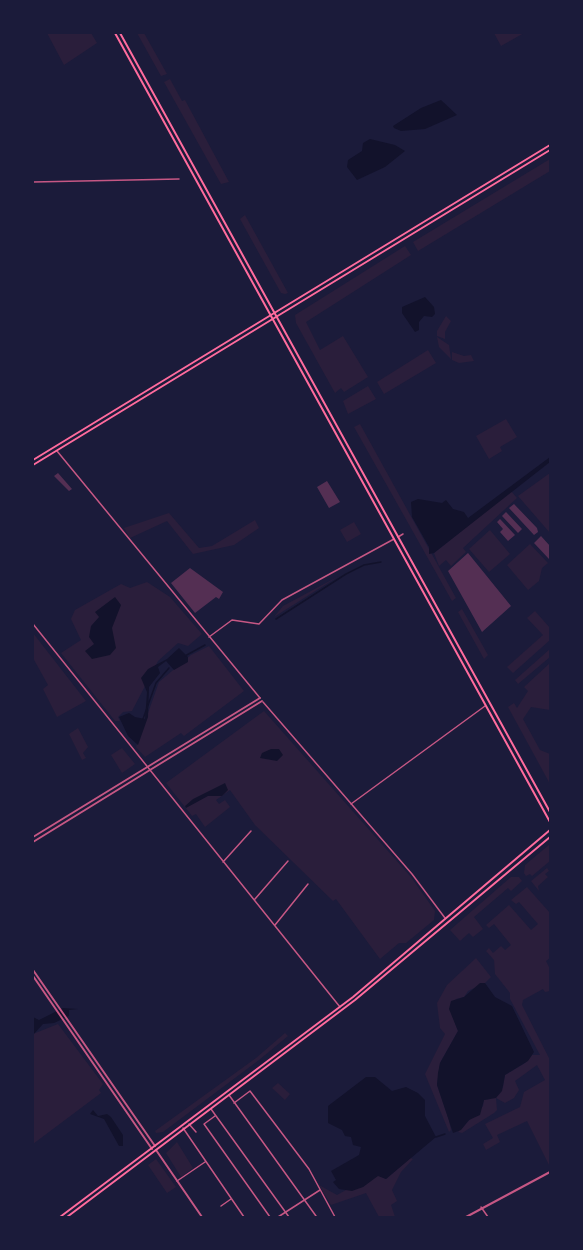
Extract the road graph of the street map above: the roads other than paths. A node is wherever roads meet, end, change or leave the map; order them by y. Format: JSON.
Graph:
{"nodes":[{"id":1,"x":115,"y":33,"type":"edge"},
{"id":2,"x":120,"y":33,"type":"edge"},
{"id":3,"x":550,"y":145,"type":"edge"},
{"id":4,"x":550,"y":150,"type":"edge"},
{"id":5,"x":179,"y":179,"type":"dead end"},
{"id":6,"x":33,"y":182,"type":"edge"},
{"id":7,"x":272,"y":314,"type":"junction"},
{"id":8,"x":274,"y":318,"type":"junction"},
{"id":9,"x":57,"y":451,"type":"junction"},
{"id":10,"x":33,"y":460,"type":"edge"},
{"id":11,"x":33,"y":465,"type":"edge"},
{"id":12,"x":403,"y":534,"type":"dead end"},
{"id":13,"x":395,"y":538,"type":"junction"},
{"id":14,"x":33,"y":624,"type":"edge"},
{"id":15,"x":209,"y":637,"type":"junction"},
{"id":16,"x":261,"y":700,"type":"junction"},
{"id":17,"x":486,"y":706,"type":"junction"},
{"id":18,"x":147,"y":767,"type":"junction"},
{"id":19,"x":350,"y":805,"type":"junction"},
{"id":20,"x":550,"y":812,"type":"edge"},
{"id":21,"x":550,"y":822,"type":"edge"},
{"id":22,"x":550,"y":830,"type":"edge"},
{"id":23,"x":251,"y":831,"type":"dead end"},
{"id":24,"x":33,"y":837,"type":"edge"},
{"id":25,"x":550,"y":837,"type":"edge"},
{"id":26,"x":33,"y":842,"type":"edge"},
{"id":27,"x":288,"y":861,"type":"dead end"},
{"id":28,"x":223,"y":862,"type":"junction"},
{"id":29,"x":308,"y":884,"type":"dead end"},
{"id":30,"x":254,"y":900,"type":"junction"},
{"id":31,"x":446,"y":920,"type":"junction"},
{"id":32,"x":449,"y":923,"type":"junction"},
{"id":33,"x":274,"y":925,"type":"junction"},
{"id":34,"x":33,"y":970,"type":"edge"},
{"id":35,"x":33,"y":976,"type":"edge"},
{"id":36,"x":341,"y":1009,"type":"junction"},
{"id":37,"x":228,"y":1095,"type":"junction"},
{"id":38,"x":234,"y":1103,"type":"junction"},
{"id":39,"x":210,"y":1108,"type":"junction"},
{"id":40,"x":216,"y":1115,"type":"junction"},
{"id":41,"x":189,"y":1124,"type":"junction"},
{"id":42,"x":183,"y":1128,"type":"junction"},
{"id":43,"x":196,"y":1132,"type":"dead end"},
{"id":44,"x":154,"y":1148,"type":"junction"},
{"id":45,"x":206,"y":1161,"type":"junction"},
{"id":46,"x":550,"y":1172,"type":"edge"},
{"id":47,"x":177,"y":1181,"type":"junction"},
{"id":48,"x":321,"y":1189,"type":"junction"},
{"id":49,"x":232,"y":1198,"type":"junction"},
{"id":50,"x":305,"y":1200,"type":"junction"},
{"id":51,"x":221,"y":1206,"type":"dead end"},
{"id":52,"x":482,"y":1207,"type":"junction"},
{"id":53,"x":286,"y":1213,"type":"junction"},
{"id":54,"x":316,"y":1216,"type":"edge"},
{"id":55,"x":60,"y":1217,"type":"edge"},
{"id":56,"x":67,"y":1217,"type":"edge"},
{"id":57,"x":202,"y":1217,"type":"edge"},
{"id":58,"x":244,"y":1217,"type":"edge"},
{"id":59,"x":270,"y":1217,"type":"edge"},
{"id":60,"x":278,"y":1217,"type":"edge"},
{"id":61,"x":289,"y":1217,"type":"edge"},
{"id":62,"x":334,"y":1217,"type":"edge"},
{"id":63,"x":466,"y":1217,"type":"edge"},
{"id":64,"x":488,"y":1217,"type":"edge"}],
"edges":[{"from":1,"to":7,"type":"main road"},
{"from":2,"to":7,"type":"main road"},
{"from":3,"to":7,"type":"main road"},
{"from":4,"to":8,"type":"main road"},
{"from":5,"to":6,"type":"street"},
{"from":7,"to":8,"type":"main road"},
{"from":7,"to":10,"type":"main road"},
{"from":8,"to":9,"type":"main road"},
{"from":8,"to":13,"type":"main road"},
{"from":9,"to":11,"type":"main road"},
{"from":9,"to":15,"type":"street"},
{"from":12,"to":13,"type":"street"},
{"from":13,"to":15,"type":"street"},
{"from":13,"to":17,"type":"main road"},
{"from":13,"to":20,"type":"main road"},
{"from":14,"to":18,"type":"street"},
{"from":15,"to":16,"type":"street"},
{"from":16,"to":18,"type":"street"},
{"from":16,"to":19,"type":"street"},
{"from":17,"to":19,"type":"street"},
{"from":17,"to":21,"type":"main road"},
{"from":18,"to":24,"type":"street"},
{"from":18,"to":26,"type":"street"},
{"from":18,"to":28,"type":"street"},
{"from":19,"to":31,"type":"street"},
{"from":22,"to":31,"type":"main road"},
{"from":23,"to":28,"type":"street"},
{"from":25,"to":32,"type":"main road"},
{"from":27,"to":30,"type":"street"},
{"from":28,"to":30,"type":"street"},
{"from":29,"to":33,"type":"street"},
{"from":30,"to":33,"type":"street"},
{"from":31,"to":32,"type":"street"},
{"from":31,"to":36,"type":"main road"},
{"from":32,"to":36,"type":"main road"},
{"from":33,"to":36,"type":"street"},
{"from":34,"to":44,"type":"street"},
{"from":35,"to":44,"type":"street"},
{"from":36,"to":37,"type":"main road"},
{"from":36,"to":44,"type":"main road"},
{"from":37,"to":38,"type":"street"},
{"from":37,"to":39,"type":"main road"},
{"from":38,"to":48,"type":"street"},
{"from":38,"to":50,"type":"street"},
{"from":39,"to":40,"type":"street"},
{"from":39,"to":41,"type":"main road"},
{"from":40,"to":53,"type":"street"},
{"from":40,"to":59,"type":"street"},
{"from":41,"to":42,"type":"main road"},
{"from":41,"to":43,"type":"street"},
{"from":42,"to":44,"type":"main road"},
{"from":42,"to":45,"type":"street"},
{"from":44,"to":47,"type":"street"},
{"from":44,"to":55,"type":"main road"},
{"from":44,"to":56,"type":"main road"},
{"from":45,"to":47,"type":"street"},
{"from":45,"to":49,"type":"street"},
{"from":46,"to":52,"type":"street"},
{"from":47,"to":57,"type":"street"},
{"from":48,"to":50,"type":"street"},
{"from":48,"to":62,"type":"street"},
{"from":49,"to":51,"type":"street"},
{"from":49,"to":58,"type":"street"},
{"from":50,"to":53,"type":"street"},
{"from":50,"to":54,"type":"street"},
{"from":52,"to":63,"type":"street"},
{"from":52,"to":64,"type":"street"},
{"from":53,"to":60,"type":"street"},
{"from":53,"to":61,"type":"street"}]}
